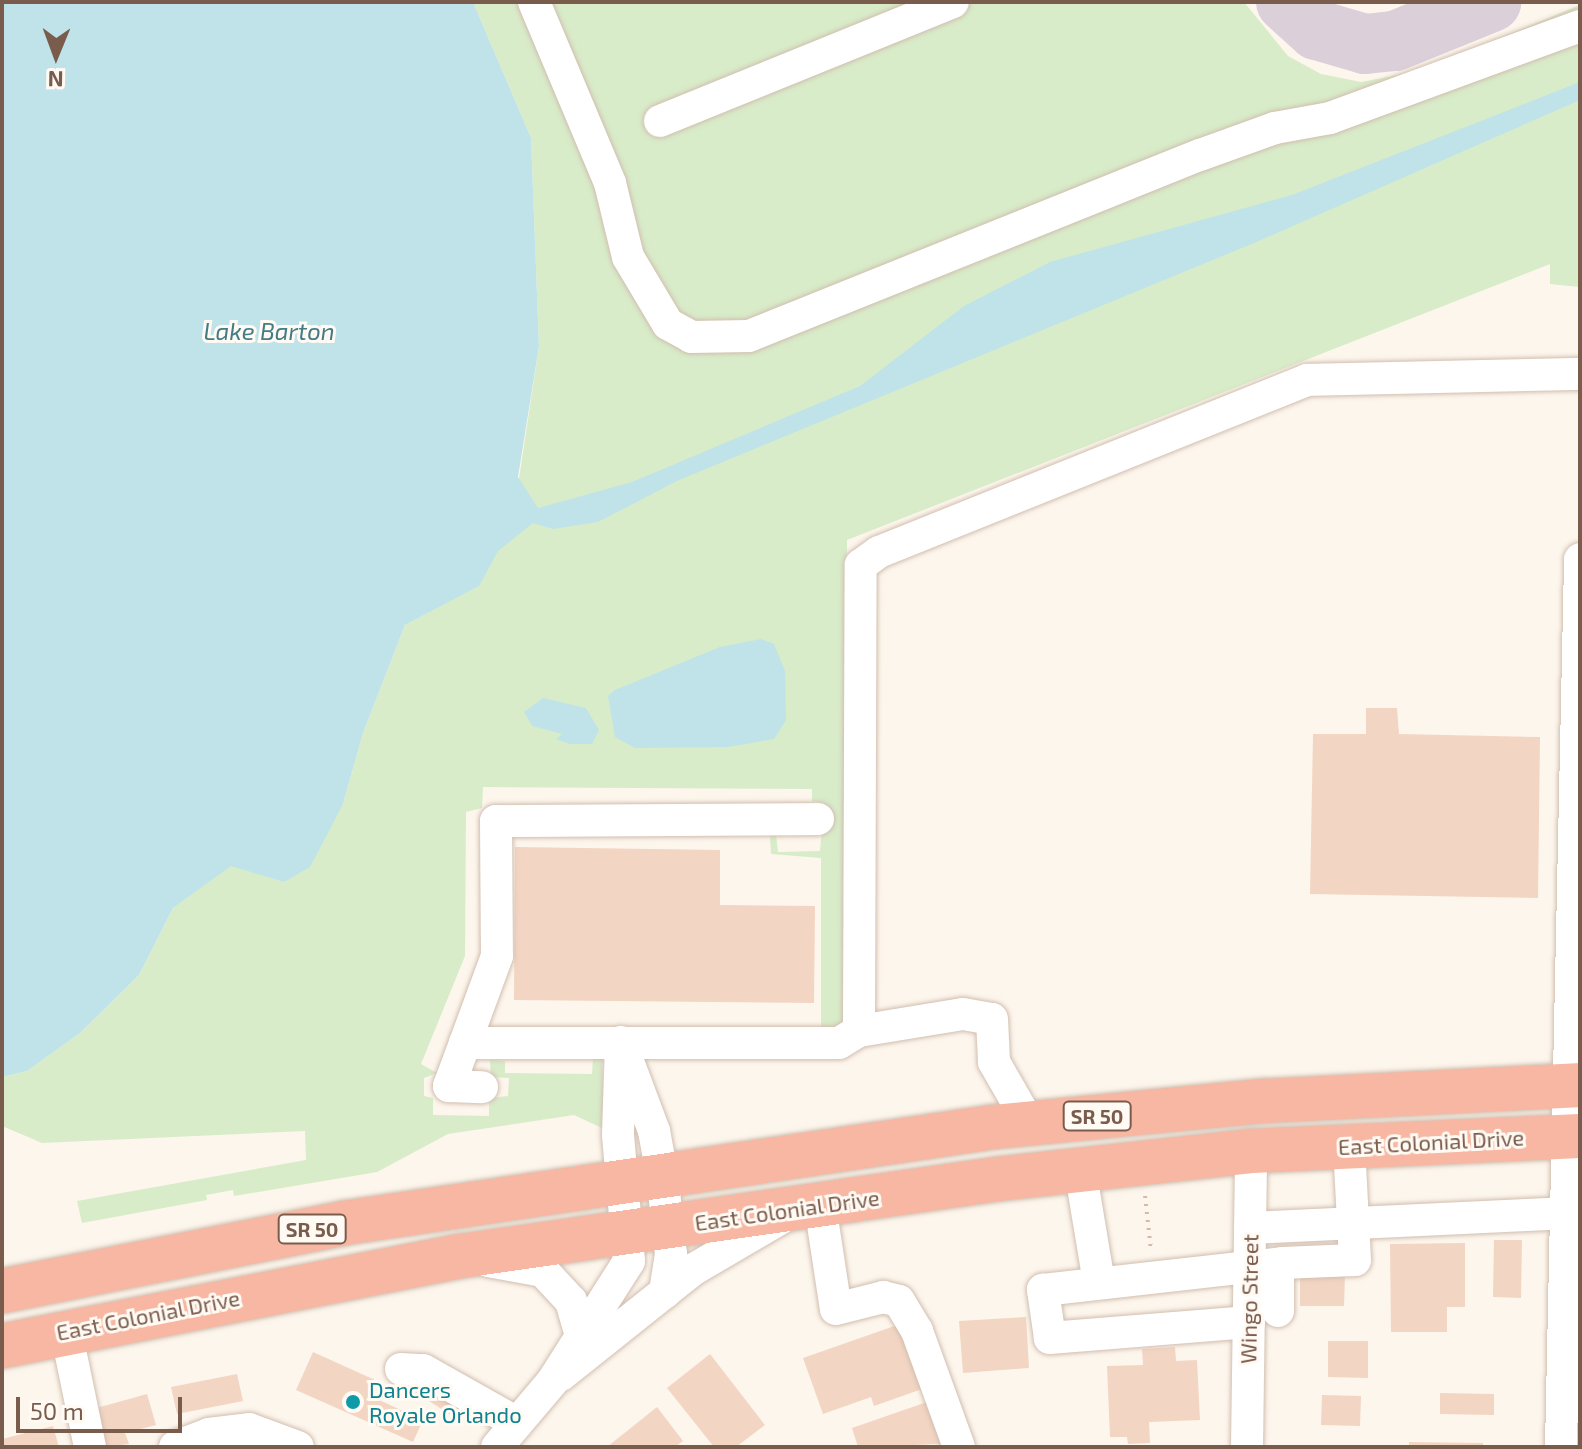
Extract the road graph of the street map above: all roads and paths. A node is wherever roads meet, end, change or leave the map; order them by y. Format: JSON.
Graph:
{"nodes":[{"id":1,"x":534,"y":2,"type":"edge"},
{"id":2,"x":953,"y":2,"type":"edge"},
{"id":3,"x":1580,"y":26,"type":"edge"},
{"id":4,"x":660,"y":121,"type":"dead end"},
{"id":5,"x":1580,"y":374,"type":"edge"},
{"id":6,"x":1580,"y":559,"type":"edge"},
{"id":7,"x":1578,"y":780,"type":"edge"},
{"id":8,"x":818,"y":819,"type":"dead end"},
{"id":9,"x":859,"y":1031,"type":"junction"},
{"id":10,"x":621,"y":1042,"type":"junction"},
{"id":11,"x":465,"y":1043,"type":"junction"},
{"id":12,"x":1576,"y":1085,"type":"edge"},
{"id":13,"x":482,"y":1087,"type":"dead end"},
{"id":14,"x":1029,"y":1123,"type":"junction"},
{"id":15,"x":1573,"y":1136,"type":"edge"},
{"id":16,"x":1349,"y":1145,"type":"junction"},
{"id":17,"x":1251,"y":1151,"type":"junction"},
{"id":18,"x":1080,"y":1169,"type":"junction"},
{"id":19,"x":643,"y":1177,"type":"junction"},
{"id":20,"x":1144,"y":1186,"type":"dead end"},
{"id":21,"x":810,"y":1206,"type":"junction"},
{"id":22,"x":1564,"y":1213,"type":"junction"},
{"id":23,"x":1353,"y":1223,"type":"junction"},
{"id":24,"x":1250,"y":1228,"type":"junction"},
{"id":25,"x":649,"y":1230,"type":"junction"},
{"id":26,"x":1151,"y":1250,"type":"dead end"},
{"id":27,"x":461,"y":1256,"type":"junction"},
{"id":28,"x":1264,"y":1266,"type":"junction"},
{"id":29,"x":1099,"y":1282,"type":"junction"},
{"id":30,"x":2,"y":1291,"type":"edge"},
{"id":31,"x":665,"y":1293,"type":"junction"},
{"id":32,"x":1263,"y":1316,"type":"junction"},
{"id":33,"x":66,"y":1331,"type":"junction"},
{"id":34,"x":580,"y":1332,"type":"junction"},
{"id":35,"x":2,"y":1346,"type":"edge"},
{"id":36,"x":401,"y":1369,"type":"dead end"},
{"id":37,"x":1571,"y":1376,"type":"edge"},
{"id":38,"x":552,"y":1382,"type":"junction"},
{"id":39,"x":517,"y":1423,"type":"junction"},
{"id":40,"x":90,"y":1447,"type":"edge"},
{"id":41,"x":175,"y":1447,"type":"edge"},
{"id":42,"x":298,"y":1447,"type":"edge"},
{"id":43,"x":497,"y":1447,"type":"edge"},
{"id":44,"x":959,"y":1447,"type":"edge"},
{"id":45,"x":1247,"y":1447,"type":"edge"},
{"id":46,"x":1561,"y":1447,"type":"edge"}],
"edges":[{"from":1,"to":3,"type":"street"},
{"from":2,"to":4,"type":"street"},
{"from":5,"to":9,"type":"street"},
{"from":6,"to":7,"type":"street"},
{"from":7,"to":12,"type":"street"},
{"from":8,"to":11,"type":"street"},
{"from":9,"to":10,"type":"street"},
{"from":9,"to":14,"type":"street"},
{"from":10,"to":11,"type":"street"},
{"from":10,"to":19,"type":"street"},
{"from":11,"to":13,"type":"street"},
{"from":12,"to":14,"type":"highway","number":"SR 50"},
{"from":12,"to":15,"type":"street"},
{"from":14,"to":19,"type":"highway","number":"SR 50"},
{"from":15,"to":16,"type":"highway","name":"East Colonial Drive","number":"SR 50"},
{"from":15,"to":22,"type":"street"},
{"from":16,"to":17,"type":"highway","name":"East Colonial Drive","number":"SR 50"},
{"from":16,"to":23,"type":"street"},
{"from":17,"to":18,"type":"highway","name":"East Colonial Drive","number":"SR 50"},
{"from":17,"to":24,"type":"street","name":"Wingo Street"},
{"from":18,"to":21,"type":"highway","name":"East Colonial Drive","number":"SR 50"},
{"from":18,"to":29,"type":"street"},
{"from":19,"to":25,"type":"street"},
{"from":19,"to":30,"type":"highway","number":"SR 50"},
{"from":20,"to":26,"type":"path"},
{"from":21,"to":25,"type":"highway","name":"East Colonial Drive","number":"SR 50"},
{"from":21,"to":31,"type":"street"},
{"from":21,"to":44,"type":"street"},
{"from":22,"to":23,"type":"street"},
{"from":22,"to":37,"type":"street"},
{"from":23,"to":24,"type":"street"},
{"from":23,"to":28,"type":"street"},
{"from":24,"to":28,"type":"street","name":"Wingo Street"},
{"from":25,"to":27,"type":"highway","name":"East Colonial Drive","number":"SR 50"},
{"from":25,"to":31,"type":"street"},
{"from":25,"to":34,"type":"street"},
{"from":27,"to":33,"type":"highway","name":"East Colonial Drive","number":"SR 50"},
{"from":27,"to":34,"type":"street"},
{"from":28,"to":29,"type":"street"},
{"from":28,"to":32,"type":"street","name":"Wingo Street"},
{"from":29,"to":32,"type":"street"},
{"from":31,"to":38,"type":"street"},
{"from":32,"to":45,"type":"street","name":"Wingo Street"},
{"from":33,"to":35,"type":"highway","name":"East Colonial Drive","number":"SR 50"},
{"from":33,"to":40,"type":"street"},
{"from":34,"to":38,"type":"street"},
{"from":36,"to":39,"type":"street"},
{"from":37,"to":46,"type":"street"},
{"from":38,"to":39,"type":"street"},
{"from":39,"to":43,"type":"street"},
{"from":41,"to":42,"type":"street"}]}
